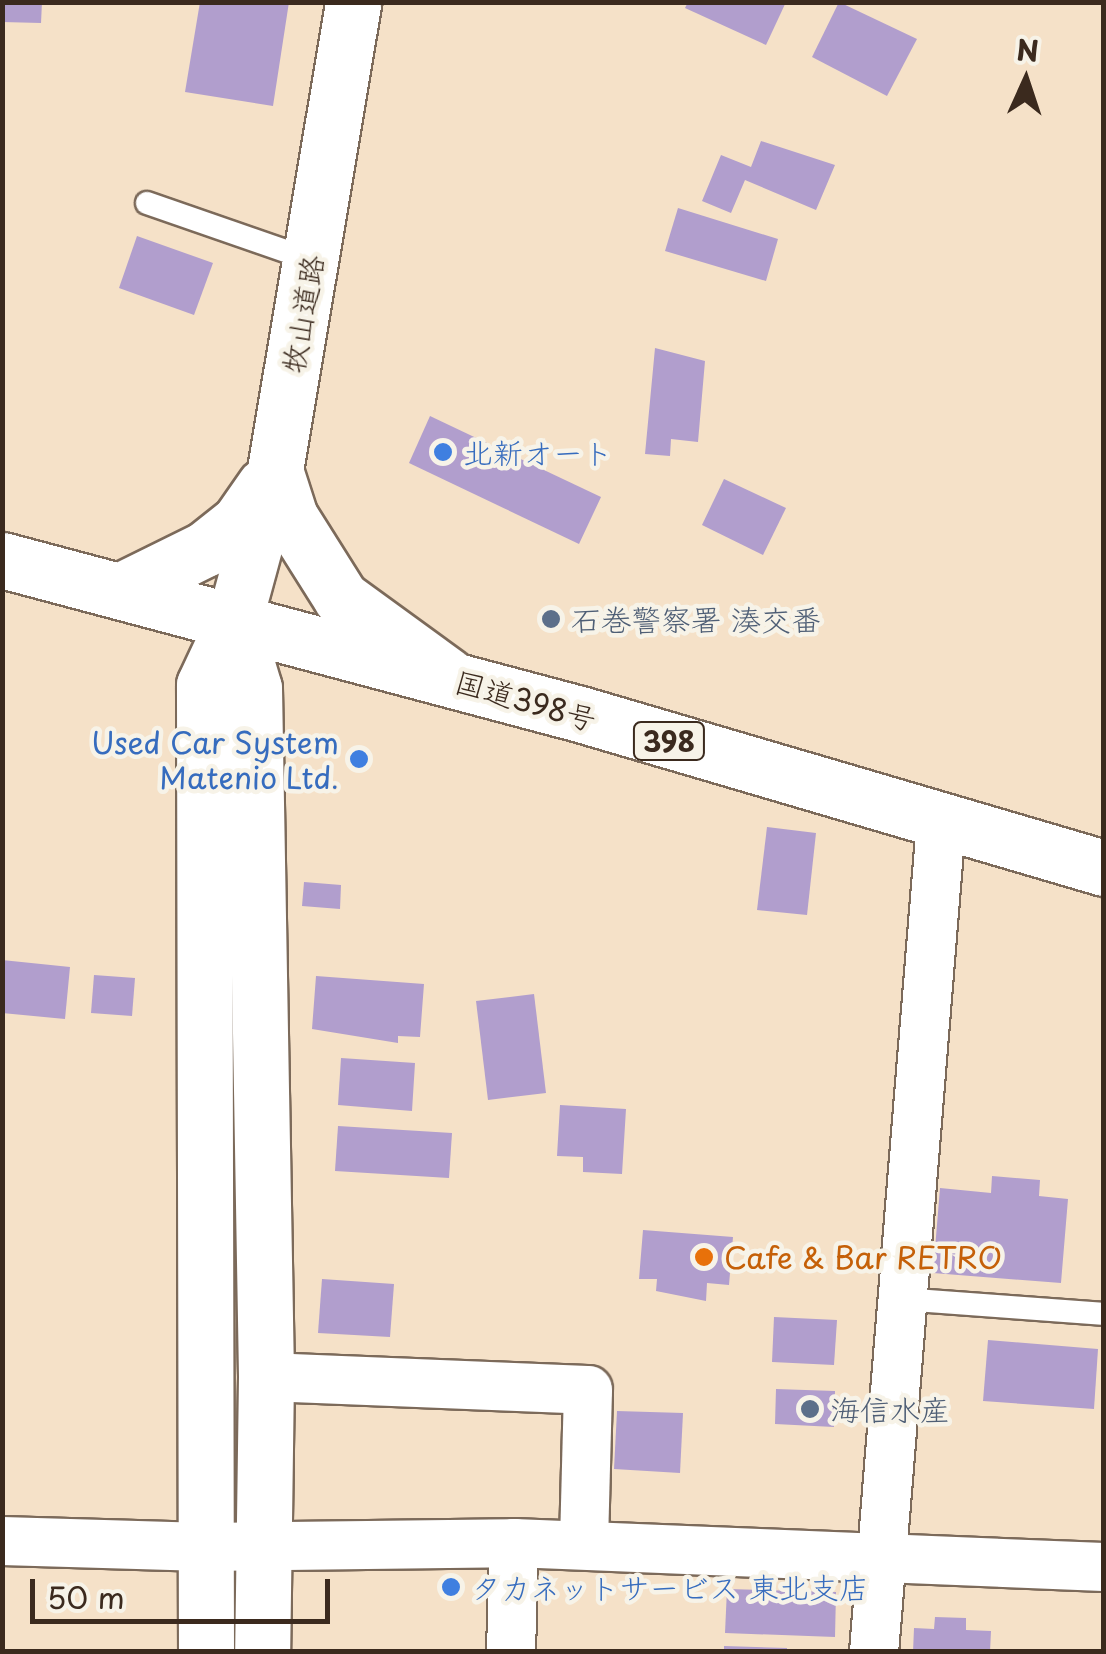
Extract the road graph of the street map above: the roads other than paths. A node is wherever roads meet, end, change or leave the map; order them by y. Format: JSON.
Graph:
{"nodes":[{"id":1,"x":353,"y":2,"type":"edge"},
{"id":2,"x":148,"y":203,"type":"dead end"},
{"id":3,"x":312,"y":260,"type":"junction"},
{"id":4,"x":275,"y":470,"type":"junction"},
{"id":5,"x":2,"y":560,"type":"edge"},
{"id":6,"x":120,"y":591,"type":"junction"},
{"id":7,"x":234,"y":621,"type":"junction"},
{"id":8,"x":453,"y":679,"type":"junction"},
{"id":9,"x":941,"y":824,"type":"junction"},
{"id":10,"x":1104,"y":868,"type":"edge"},
{"id":11,"x":902,"y":1299,"type":"junction"},
{"id":12,"x":1104,"y":1314,"type":"edge"},
{"id":13,"x":266,"y":1377,"type":"junction"},
{"id":14,"x":2,"y":1541,"type":"edge"},
{"id":15,"x":514,"y":1542,"type":"junction"},
{"id":16,"x":584,"y":1545,"type":"junction"},
{"id":17,"x":262,"y":1546,"type":"junction"},
{"id":18,"x":206,"y":1547,"type":"junction"},
{"id":19,"x":881,"y":1554,"type":"junction"},
{"id":20,"x":1104,"y":1567,"type":"edge"},
{"id":21,"x":206,"y":1652,"type":"edge"},
{"id":22,"x":262,"y":1652,"type":"edge"},
{"id":23,"x":511,"y":1652,"type":"edge"},
{"id":24,"x":874,"y":1652,"type":"edge"}],
"edges":[{"from":1,"to":3,"type":"main road","name":"牧山道路"},
{"from":2,"to":3,"type":"lane"},
{"from":3,"to":4,"type":"main road","name":"牧山道路"},
{"from":4,"to":6,"type":"main road"},
{"from":4,"to":7,"type":"main road","name":"牧山道路"},
{"from":4,"to":8,"type":"main road"},
{"from":5,"to":6,"type":"main road","name":"国道398号","number":"398"},
{"from":6,"to":7,"type":"main road","name":"国道398号","number":"398"},
{"from":7,"to":8,"type":"main road","name":"国道398号","number":"398"},
{"from":7,"to":13,"type":"main road"},
{"from":7,"to":18,"type":"main road","name":"牧山道路"},
{"from":8,"to":9,"type":"main road","name":"国道398号","number":"398"},
{"from":9,"to":10,"type":"main road","name":"国道398号","number":"398"},
{"from":9,"to":11,"type":"street"},
{"from":11,"to":12,"type":"lane"},
{"from":11,"to":19,"type":"street"},
{"from":13,"to":16,"type":"street"},
{"from":13,"to":17,"type":"main road"},
{"from":14,"to":18,"type":"street"},
{"from":15,"to":16,"type":"street"},
{"from":15,"to":17,"type":"street"},
{"from":15,"to":23,"type":"street"},
{"from":16,"to":19,"type":"street"},
{"from":17,"to":18,"type":"street"},
{"from":17,"to":22,"type":"main road"},
{"from":18,"to":21,"type":"main road","name":"牧山道路"},
{"from":19,"to":20,"type":"street"},
{"from":19,"to":24,"type":"street"}]}
